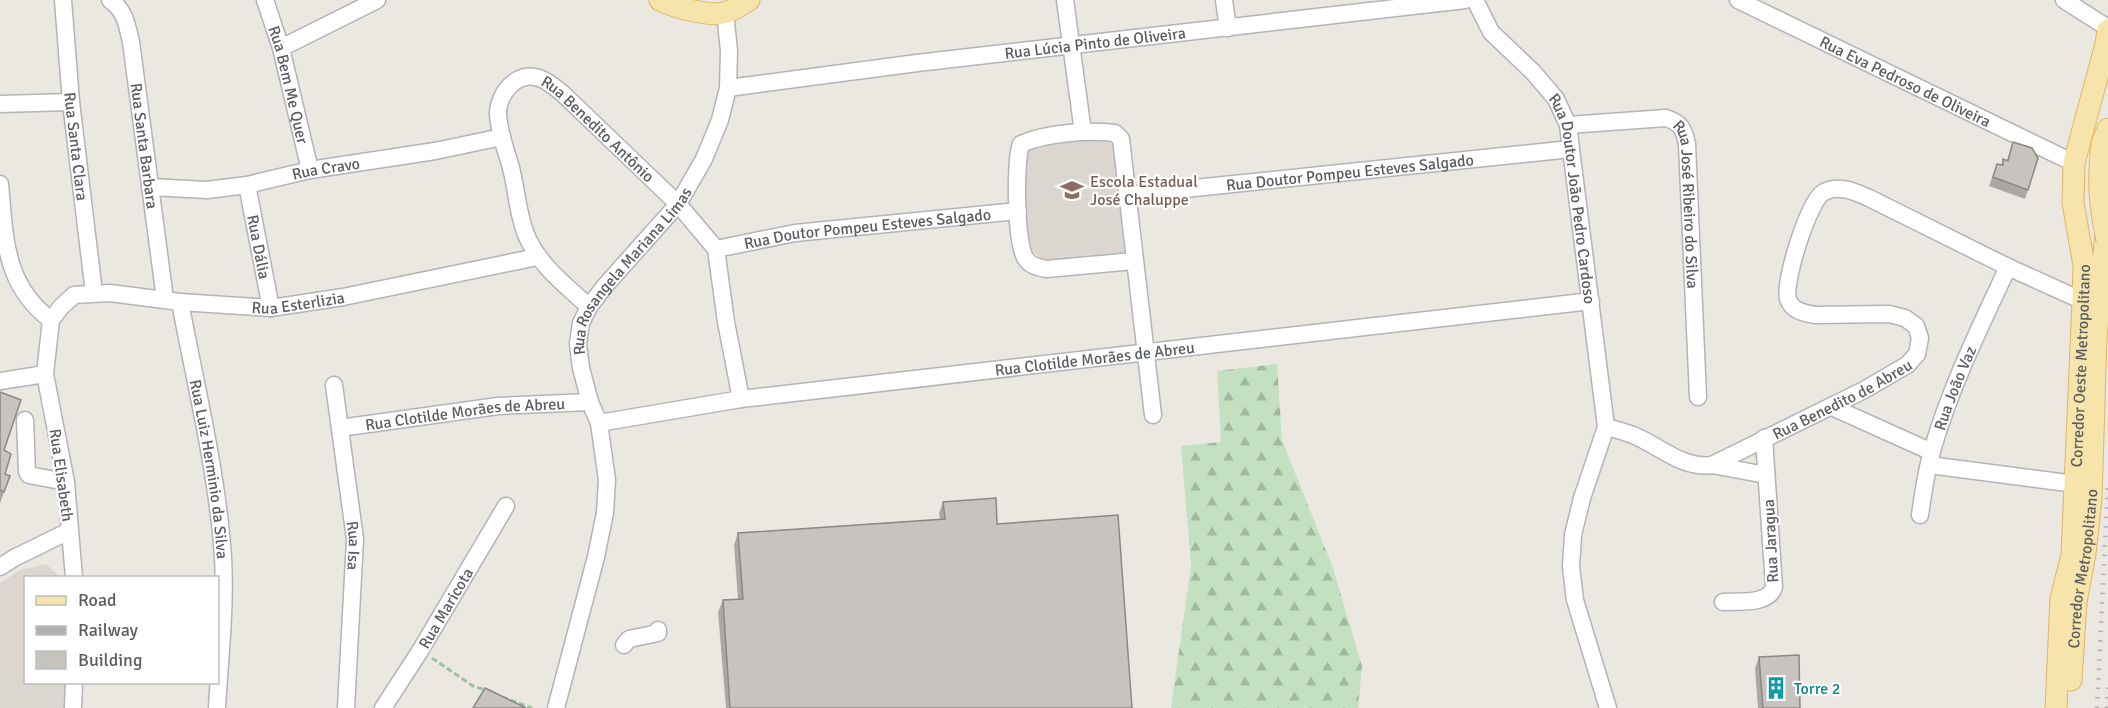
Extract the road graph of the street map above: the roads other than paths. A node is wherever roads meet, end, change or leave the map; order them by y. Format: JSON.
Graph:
{"nodes":[{"id":1,"x":64,"y":0,"type":"edge"},
{"id":2,"x":110,"y":0,"type":"edge"},
{"id":3,"x":265,"y":0,"type":"edge"},
{"id":4,"x":377,"y":0,"type":"edge"},
{"id":5,"x":660,"y":0,"type":"edge"},
{"id":6,"x":749,"y":0,"type":"edge"},
{"id":7,"x":1065,"y":0,"type":"edge"},
{"id":8,"x":1224,"y":0,"type":"edge"},
{"id":9,"x":1465,"y":0,"type":"edge"},
{"id":10,"x":1475,"y":0,"type":"edge"},
{"id":11,"x":1738,"y":0,"type":"edge"},
{"id":12,"x":2064,"y":0,"type":"edge"},
{"id":13,"x":725,"y":13,"type":"junction"},
{"id":14,"x":1228,"y":28,"type":"junction"},
{"id":15,"x":2108,"y":29,"type":"edge"},
{"id":16,"x":1071,"y":46,"type":"junction"},
{"id":17,"x":281,"y":48,"type":"junction"},
{"id":18,"x":728,"y":88,"type":"junction"},
{"id":19,"x":71,"y":102,"type":"junction"},
{"id":20,"x":0,"y":104,"type":"edge"},
{"id":21,"x":1568,"y":124,"type":"junction"},
{"id":22,"x":2108,"y":129,"type":"edge"},
{"id":23,"x":1083,"y":132,"type":"junction"},
{"id":24,"x":502,"y":137,"type":"junction"},
{"id":25,"x":1571,"y":149,"type":"junction"},
{"id":26,"x":2074,"y":163,"type":"junction"},
{"id":27,"x":310,"y":170,"type":"junction"},
{"id":28,"x":0,"y":184,"type":"edge"},
{"id":29,"x":247,"y":185,"type":"junction"},
{"id":30,"x":150,"y":188,"type":"junction"},
{"id":31,"x":1127,"y":195,"type":"junction"},
{"id":32,"x":678,"y":204,"type":"junction"},
{"id":33,"x":1018,"y":211,"type":"junction"},
{"id":34,"x":2108,"y":212,"type":"edge"},
{"id":35,"x":2108,"y":243,"type":"edge"},
{"id":36,"x":716,"y":249,"type":"junction"},
{"id":37,"x":537,"y":257,"type":"junction"},
{"id":38,"x":1134,"y":261,"type":"junction"},
{"id":39,"x":2008,"y":267,"type":"junction"},
{"id":40,"x":94,"y":293,"type":"junction"},
{"id":41,"x":172,"y":301,"type":"junction"},
{"id":42,"x":1591,"y":301,"type":"junction"},
{"id":43,"x":2083,"y":301,"type":"junction"},
{"id":44,"x":589,"y":306,"type":"junction"},
{"id":45,"x":271,"y":308,"type":"junction"},
{"id":46,"x":51,"y":320,"type":"junction"},
{"id":47,"x":1144,"y":352,"type":"junction"},
{"id":48,"x":45,"y":374,"type":"junction"},
{"id":49,"x":0,"y":381,"type":"edge"},
{"id":50,"x":334,"y":385,"type":"dead end"},
{"id":51,"x":1698,"y":397,"type":"dead end"},
{"id":52,"x":741,"y":399,"type":"junction"},
{"id":53,"x":590,"y":402,"type":"junction"},
{"id":54,"x":1832,"y":407,"type":"junction"},
{"id":55,"x":1153,"y":415,"type":"dead end"},
{"id":56,"x":25,"y":420,"type":"dead end"},
{"id":57,"x":599,"y":423,"type":"junction"},
{"id":58,"x":1606,"y":427,"type":"junction"},
{"id":59,"x":340,"y":428,"type":"junction"},
{"id":60,"x":1764,"y":438,"type":"junction"},
{"id":61,"x":2092,"y":455,"type":"junction"},
{"id":62,"x":1930,"y":458,"type":"junction"},
{"id":63,"x":1712,"y":465,"type":"junction"},
{"id":64,"x":1766,"y":475,"type":"junction"},
{"id":65,"x":66,"y":482,"type":"junction"},
{"id":66,"x":2075,"y":484,"type":"junction"},
{"id":67,"x":506,"y":506,"type":"dead end"},
{"id":68,"x":1920,"y":515,"type":"dead end"},
{"id":69,"x":69,"y":531,"type":"junction"},
{"id":70,"x":0,"y":567,"type":"edge"},
{"id":71,"x":74,"y":576,"type":"edge"},
{"id":72,"x":1723,"y":602,"type":"dead end"},
{"id":73,"x":658,"y":630,"type":"dead end"},
{"id":74,"x":624,"y":645,"type":"dead end"},
{"id":75,"x":219,"y":675,"type":"edge"},
{"id":76,"x":74,"y":684,"type":"edge"},
{"id":77,"x":218,"y":684,"type":"edge"},
{"id":78,"x":73,"y":708,"type":"edge"},
{"id":79,"x":217,"y":708,"type":"edge"},
{"id":80,"x":346,"y":708,"type":"edge"},
{"id":81,"x":383,"y":708,"type":"edge"},
{"id":82,"x":556,"y":708,"type":"edge"},
{"id":83,"x":1608,"y":708,"type":"edge"},
{"id":84,"x":2056,"y":708,"type":"edge"},
{"id":85,"x":2070,"y":708,"type":"edge"}],
"edges":[{"from":1,"to":19,"type":"street","name":"Rua Santa Clara"},
{"from":2,"to":30,"type":"street","name":"Rua Santa Barbara"},
{"from":3,"to":17,"type":"street","name":"Rua Bem Me Quer"},
{"from":4,"to":17,"type":"street"},
{"from":5,"to":13,"type":"main road"},
{"from":6,"to":13,"type":"main road"},
{"from":7,"to":16,"type":"street"},
{"from":8,"to":14,"type":"street"},
{"from":9,"to":14,"type":"street","name":"Rua Lúcia Pinto de Oliveira"},
{"from":10,"to":21,"type":"street","name":"Rua Doutor João Pedro Cardoso"},
{"from":11,"to":26,"type":"street","name":"Rua Eva Pedroso de Oliveira"},
{"from":12,"to":15,"type":"street"},
{"from":13,"to":18,"type":"street","name":"Rua Rosangela Mariana Limas"},
{"from":14,"to":16,"type":"street","name":"Rua Lúcia Pinto de Oliveira"},
{"from":15,"to":26,"type":"main road","name":"Corredor Oeste Metropolitano"},
{"from":16,"to":18,"type":"street","name":"Rua Lúcia Pinto de Oliveira"},
{"from":16,"to":23,"type":"street"},
{"from":17,"to":27,"type":"street","name":"Rua Bem Me Quer"},
{"from":18,"to":32,"type":"street","name":"Rua Rosangela Mariana Limas"},
{"from":19,"to":20,"type":"street"},
{"from":19,"to":40,"type":"street","name":"Rua Santa Clara"},
{"from":21,"to":25,"type":"street","name":"Rua Doutor João Pedro Cardoso"},
{"from":21,"to":51,"type":"street","name":"Rua José Ribeiro do Silva"},
{"from":22,"to":35,"type":"main road","bridge":true},
{"from":23,"to":31,"type":"street"},
{"from":23,"to":33,"type":"street"},
{"from":24,"to":27,"type":"street","name":"Rua Cravo"},
{"from":24,"to":32,"type":"street","name":"Rua Benedito Antônio"},
{"from":24,"to":37,"type":"street"},
{"from":25,"to":31,"type":"street","name":"Rua Doutor Pompeu Esteves Salgado"},
{"from":25,"to":42,"type":"street","name":"Rua Doutor João Pedro Cardoso"},
{"from":26,"to":43,"type":"main road","name":"Corredor Oeste Metropolitano"},
{"from":27,"to":29,"type":"street","name":"Rua Cravo"},
{"from":28,"to":46,"type":"street"},
{"from":29,"to":30,"type":"street","name":"Rua Cravo"},
{"from":29,"to":45,"type":"street","name":"Rua Dália"},
{"from":30,"to":41,"type":"street","name":"Rua Santa Barbara"},
{"from":31,"to":38,"type":"street"},
{"from":32,"to":36,"type":"street","name":"Rua Benedito Antônio"},
{"from":32,"to":44,"type":"street","name":"Rua Rosangela Mariana Limas"},
{"from":33,"to":36,"type":"street","name":"Rua Doutor Pompeu Esteves Salgado"},
{"from":33,"to":38,"type":"street"},
{"from":34,"to":61,"type":"main road","name":"Corredor Metropolitano"},
{"from":36,"to":52,"type":"street"},
{"from":37,"to":44,"type":"street"},
{"from":37,"to":45,"type":"street","name":"Rua Esterlizia"},
{"from":38,"to":47,"type":"street"},
{"from":39,"to":43,"type":"street","name":"Rua Benedito de Abreu"},
{"from":39,"to":54,"type":"street","name":"Rua Benedito de Abreu"},
{"from":39,"to":62,"type":"street","name":"Rua João Vaz"},
{"from":40,"to":41,"type":"street","name":"Rua Esterlizia"},
{"from":40,"to":46,"type":"street","name":"Rua Esterlizia"},
{"from":41,"to":45,"type":"street","name":"Rua Esterlizia"},
{"from":41,"to":75,"type":"street","name":"Rua Luiz Herminio da Silva"},
{"from":42,"to":47,"type":"street","name":"Rua Clotilde Morães de Abreu"},
{"from":42,"to":58,"type":"street","name":"Rua Doutor João Pedro Cardoso"},
{"from":43,"to":66,"type":"main road","name":"Corredor Oeste Metropolitano"},
{"from":44,"to":53,"type":"street","name":"Rua Rosangela Mariana Limas"},
{"from":46,"to":48,"type":"street"},
{"from":47,"to":52,"type":"street","name":"Rua Clotilde Morães de Abreu"},
{"from":47,"to":55,"type":"street"},
{"from":48,"to":49,"type":"street"},
{"from":48,"to":65,"type":"street","name":"Rua Elisabeth"},
{"from":50,"to":59,"type":"street","name":"Rua Isa"},
{"from":52,"to":57,"type":"street","name":"Rua Clotilde Morães de Abreu"},
{"from":53,"to":57,"type":"street","name":"Rua Rosangela Mariana Limas"},
{"from":53,"to":59,"type":"street","name":"Rua Clotilde Morães de Abreu"},
{"from":54,"to":60,"type":"street","name":"Rua Benedito de Abreu"},
{"from":54,"to":62,"type":"street"},
{"from":56,"to":65,"type":"street"},
{"from":57,"to":82,"type":"street","name":"Rua Rosangela Mariana Limas"},
{"from":58,"to":63,"type":"street"},
{"from":58,"to":83,"type":"street"},
{"from":59,"to":80,"type":"street","name":"Rua Isa"},
{"from":60,"to":63,"type":"street","name":"Rua Benedito de Abreu"},
{"from":60,"to":64,"type":"street","name":"Rua Jaragua"},
{"from":61,"to":66,"type":"main road"},
{"from":61,"to":85,"type":"main road","name":"Corredor Metropolitano"},
{"from":62,"to":66,"type":"street"},
{"from":62,"to":68,"type":"street","name":"Rua João Vaz"},
{"from":63,"to":64,"type":"street"},
{"from":64,"to":72,"type":"street","name":"Rua Jaragua"},
{"from":65,"to":69,"type":"street","name":"Rua Elisabeth"},
{"from":66,"to":84,"type":"main road","name":"Corredor Oeste Metropolitano"},
{"from":67,"to":81,"type":"street","name":"Rua Maricota"},
{"from":69,"to":70,"type":"street"},
{"from":69,"to":71,"type":"street","name":"Rua Elisabeth"},
{"from":73,"to":74,"type":"street"},
{"from":76,"to":78,"type":"street"},
{"from":77,"to":79,"type":"street","name":"Rua Luiz Herminio da Silva"}]}
